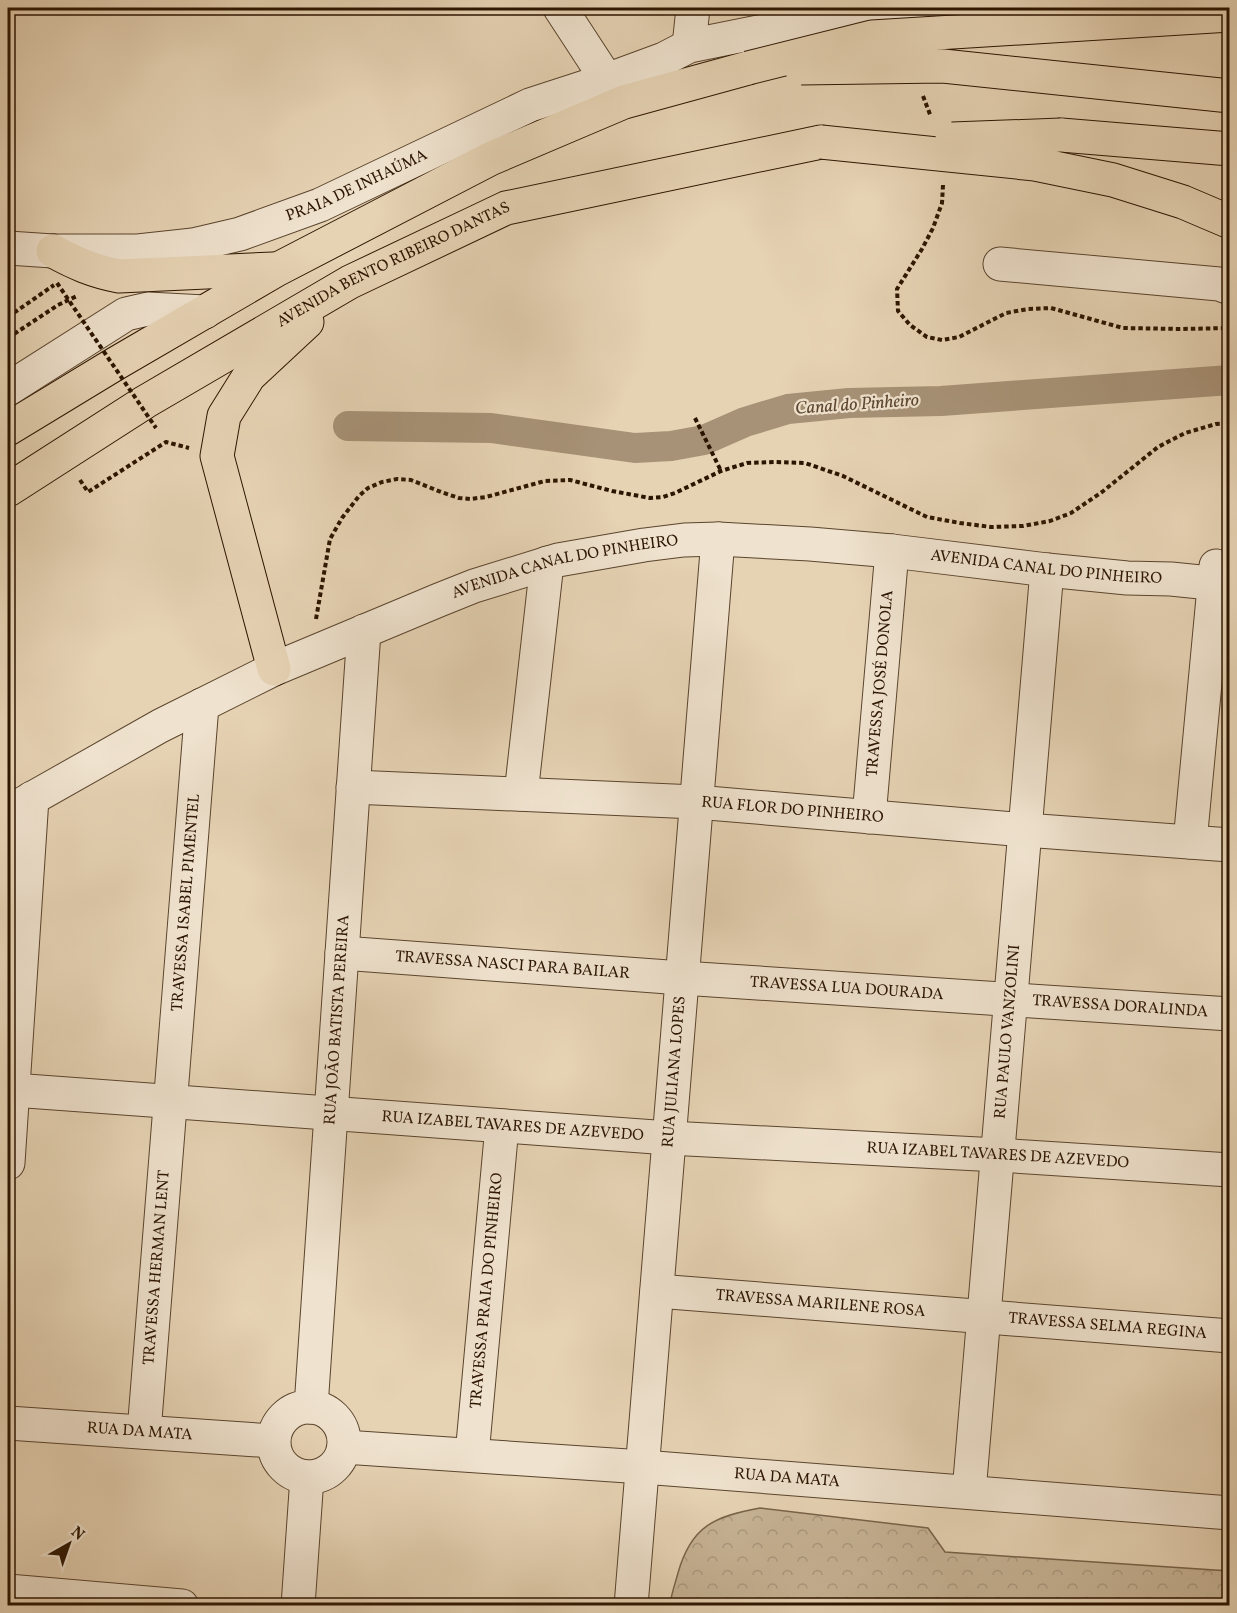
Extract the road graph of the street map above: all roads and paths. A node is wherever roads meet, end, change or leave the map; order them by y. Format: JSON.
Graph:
{"nodes":[{"id":1,"x":560,"y":8,"type":"edge"},
{"id":2,"x":693,"y":8,"type":"edge"},
{"id":3,"x":1056,"y":8,"type":"edge"},
{"id":4,"x":1230,"y":15,"type":"edge"},
{"id":5,"x":790,"y":17,"type":"edge"},
{"id":6,"x":689,"y":46,"type":"junction"},
{"id":7,"x":748,"y":68,"type":"junction"},
{"id":8,"x":607,"y":80,"type":"junction"},
{"id":9,"x":1230,"y":96,"type":"edge"},
{"id":10,"x":821,"y":142,"type":"junction"},
{"id":11,"x":1230,"y":149,"type":"edge"},
{"id":12,"x":1230,"y":222,"type":"edge"},
{"id":13,"x":8,"y":248,"type":"edge"},
{"id":14,"x":52,"y":251,"type":"junction"},
{"id":15,"x":1000,"y":264,"type":"dead end"},
{"id":16,"x":278,"y":269,"type":"junction"},
{"id":17,"x":350,"y":282,"type":"junction"},
{"id":18,"x":1230,"y":288,"type":"edge"},
{"id":19,"x":58,"y":305,"type":"dead end"},
{"id":20,"x":205,"y":312,"type":"junction"},
{"id":21,"x":8,"y":317,"type":"edge"},
{"id":22,"x":8,"y":338,"type":"edge"},
{"id":23,"x":8,"y":389,"type":"edge"},
{"id":24,"x":695,"y":418,"type":"dead end"},
{"id":25,"x":1230,"y":423,"type":"edge"},
{"id":26,"x":8,"y":429,"type":"edge"},
{"id":27,"x":146,"y":434,"type":"dead end"},
{"id":28,"x":166,"y":442,"type":"dead end"},
{"id":29,"x":721,"y":471,"type":"junction"},
{"id":30,"x":78,"y":476,"type":"dead end"},
{"id":31,"x":8,"y":490,"type":"edge"},
{"id":32,"x":718,"y":539,"type":"junction"},
{"id":33,"x":892,"y":551,"type":"junction"},
{"id":34,"x":547,"y":564,"type":"junction"},
{"id":35,"x":1047,"y":570,"type":"junction"},
{"id":36,"x":1222,"y":574,"type":"edge"},
{"id":37,"x":364,"y":631,"type":"junction"},
{"id":38,"x":310,"y":654,"type":"junction"},
{"id":39,"x":274,"y":669,"type":"junction"},
{"id":40,"x":1217,"y":687,"type":"edge"},
{"id":41,"x":202,"y":705,"type":"junction"},
{"id":42,"x":353,"y":788,"type":"junction"},
{"id":43,"x":521,"y":795,"type":"junction"},
{"id":44,"x":696,"y":802,"type":"junction"},
{"id":45,"x":20,"y":805,"type":"edge"},
{"id":46,"x":869,"y":817,"type":"junction"},
{"id":47,"x":1025,"y":830,"type":"junction"},
{"id":48,"x":1190,"y":842,"type":"junction"},
{"id":49,"x":1230,"y":845,"type":"edge"},
{"id":50,"x":342,"y":953,"type":"junction"},
{"id":51,"x":682,"y":978,"type":"junction"},
{"id":52,"x":1011,"y":1000,"type":"junction"},
{"id":53,"x":1230,"y":1014,"type":"edge"},
{"id":54,"x":12,"y":1090,"type":"junction"},
{"id":55,"x":172,"y":1101,"type":"junction"},
{"id":56,"x":331,"y":1113,"type":"junction"},
{"id":57,"x":502,"y":1126,"type":"junction"},
{"id":58,"x":669,"y":1138,"type":"junction"},
{"id":59,"x":998,"y":1155,"type":"junction"},
{"id":60,"x":8,"y":1163,"type":"edge"},
{"id":61,"x":1230,"y":1170,"type":"edge"},
{"id":62,"x":657,"y":1291,"type":"junction"},
{"id":63,"x":984,"y":1317,"type":"junction"},
{"id":64,"x":1230,"y":1336,"type":"edge"},
{"id":65,"x":311,"y":1407,"type":"junction"},
{"id":66,"x":8,"y":1423,"type":"edge"},
{"id":67,"x":144,"y":1432,"type":"junction"},
{"id":68,"x":273,"y":1441,"type":"junction"},
{"id":69,"x":344,"y":1447,"type":"junction"},
{"id":70,"x":472,"y":1455,"type":"junction"},
{"id":71,"x":643,"y":1467,"type":"junction"},
{"id":72,"x":307,"y":1478,"type":"junction"},
{"id":73,"x":969,"y":1492,"type":"junction"},
{"id":74,"x":1230,"y":1513,"type":"edge"},
{"id":75,"x":8,"y":1591,"type":"edge"},
{"id":76,"x":182,"y":1605,"type":"edge"},
{"id":77,"x":298,"y":1605,"type":"edge"},
{"id":78,"x":631,"y":1605,"type":"edge"}],
"edges":[{"from":1,"to":8,"type":"street"},
{"from":2,"to":6,"type":"street"},
{"from":3,"to":5,"type":"street","name":"PRAIA DE INHAÚMA"},
{"from":4,"to":7,"type":"highway","bridge":true},
{"from":5,"to":6,"type":"street","name":"PRAIA DE INHAÚMA"},
{"from":6,"to":8,"type":"street","name":"PRAIA DE INHAÚMA"},
{"from":7,"to":9,"type":"highway","bridge":true},
{"from":7,"to":16,"type":"highway"},
{"from":8,"to":14,"type":"street","name":"PRAIA DE INHAÚMA"},
{"from":10,"to":11,"type":"highway","bridge":true},
{"from":10,"to":12,"type":"highway","bridge":true},
{"from":10,"to":17,"type":"highway","name":"AVENIDA BENTO RIBEIRO DANTAS"},
{"from":13,"to":14,"type":"street","name":"PRAIA DE INHAÚMA"},
{"from":14,"to":16,"type":"highway"},
{"from":15,"to":18,"type":"street"},
{"from":16,"to":20,"type":"highway"},
{"from":17,"to":31,"type":"highway","name":"AVENIDA BENTO RIBEIRO DANTAS"},
{"from":17,"to":39,"type":"highway"},
{"from":19,"to":22,"type":"path"},
{"from":20,"to":23,"type":"street"},
{"from":20,"to":26,"type":"highway"},
{"from":21,"to":27,"type":"path","bridge":true},
{"from":24,"to":29,"type":"path"},
{"from":25,"to":29,"type":"path"},
{"from":28,"to":30,"type":"path"},
{"from":29,"to":38,"type":"path"},
{"from":32,"to":33,"type":"street","name":"AVENIDA CANAL DO PINHEIRO"},
{"from":32,"to":34,"type":"street","name":"AVENIDA CANAL DO PINHEIRO"},
{"from":32,"to":44,"type":"street","name":"RUA JULIANA LOPES"},
{"from":33,"to":35,"type":"street","name":"AVENIDA CANAL DO PINHEIRO"},
{"from":33,"to":46,"type":"street","name":"TRAVESSA JOSÉ DONOLA"},
{"from":34,"to":37,"type":"street","name":"AVENIDA CANAL DO PINHEIRO"},
{"from":34,"to":43,"type":"street"},
{"from":35,"to":36,"type":"street","name":"AVENIDA CANAL DO PINHEIRO"},
{"from":35,"to":47,"type":"street","name":"RUA PAULO VANZOLINI"},
{"from":36,"to":40,"type":"street"},
{"from":37,"to":38,"type":"street","name":"AVENIDA CANAL DO PINHEIRO"},
{"from":37,"to":42,"type":"street","name":"RUA JOÃO BATISTA PEREIRA"},
{"from":38,"to":39,"type":"street","name":"AVENIDA CANAL DO PINHEIRO"},
{"from":39,"to":41,"type":"street","name":"AVENIDA CANAL DO PINHEIRO"},
{"from":40,"to":48,"type":"street"},
{"from":41,"to":45,"type":"street","name":"AVENIDA CANAL DO PINHEIRO"},
{"from":41,"to":55,"type":"street","name":"TRAVESSA ISABEL PIMENTEL"},
{"from":42,"to":43,"type":"street","name":"RUA FLOR DO PINHEIRO"},
{"from":42,"to":50,"type":"street","name":"RUA JOÃO BATISTA PEREIRA"},
{"from":43,"to":44,"type":"street","name":"RUA FLOR DO PINHEIRO"},
{"from":44,"to":46,"type":"street","name":"RUA FLOR DO PINHEIRO"},
{"from":44,"to":51,"type":"street","name":"RUA JULIANA LOPES"},
{"from":45,"to":54,"type":"street"},
{"from":46,"to":47,"type":"street","name":"RUA FLOR DO PINHEIRO"},
{"from":47,"to":48,"type":"street","name":"RUA FLOR DO PINHEIRO"},
{"from":47,"to":52,"type":"street","name":"RUA PAULO VANZOLINI"},
{"from":48,"to":49,"type":"street","name":"RUA FLOR DO PINHEIRO"},
{"from":50,"to":51,"type":"street","name":"TRAVESSA NASCI PARA BAILAR"},
{"from":50,"to":56,"type":"street","name":"RUA JOÃO BATISTA PEREIRA"},
{"from":51,"to":52,"type":"street","name":"TRAVESSA LUA DOURADA"},
{"from":51,"to":58,"type":"street","name":"RUA JULIANA LOPES"},
{"from":52,"to":53,"type":"street","name":"TRAVESSA DORALINDA"},
{"from":52,"to":59,"type":"street","name":"RUA PAULO VANZOLINI"},
{"from":54,"to":55,"type":"street","name":"RUA IZABEL TAVARES DE AZEVEDO"},
{"from":54,"to":60,"type":"street"},
{"from":55,"to":56,"type":"street","name":"RUA IZABEL TAVARES DE AZEVEDO"},
{"from":55,"to":67,"type":"street","name":"TRAVESSA HERMAN LENT"},
{"from":56,"to":57,"type":"street","name":"RUA IZABEL TAVARES DE AZEVEDO"},
{"from":56,"to":65,"type":"street","name":"RUA JOÃO BATISTA PEREIRA"},
{"from":57,"to":58,"type":"street","name":"RUA IZABEL TAVARES DE AZEVEDO"},
{"from":57,"to":70,"type":"street","name":"TRAVESSA PRAIA DO PINHEIRO"},
{"from":58,"to":59,"type":"street","name":"RUA IZABEL TAVARES DE AZEVEDO"},
{"from":58,"to":62,"type":"street","name":"RUA JULIANA LOPES"},
{"from":59,"to":61,"type":"street","name":"RUA IZABEL TAVARES DE AZEVEDO"},
{"from":59,"to":63,"type":"street","name":"RUA PAULO VANZOLINI"},
{"from":62,"to":63,"type":"street","name":"TRAVESSA MARILENE ROSA"},
{"from":62,"to":71,"type":"street","name":"RUA JULIANA LOPES"},
{"from":63,"to":64,"type":"street","name":"TRAVESSA SELMA REGINA"},
{"from":63,"to":73,"type":"street","name":"RUA PAULO VANZOLINI"},
{"from":65,"to":68,"type":"street"},
{"from":65,"to":69,"type":"street"},
{"from":66,"to":67,"type":"street","name":"RUA DA MATA"},
{"from":67,"to":68,"type":"street","name":"RUA DA MATA"},
{"from":68,"to":72,"type":"street"},
{"from":69,"to":70,"type":"street","name":"RUA DA MATA"},
{"from":69,"to":72,"type":"street"},
{"from":70,"to":71,"type":"street","name":"RUA DA MATA"},
{"from":71,"to":73,"type":"street","name":"RUA DA MATA"},
{"from":71,"to":78,"type":"street","name":"RUA JULIANA LOPES"},
{"from":72,"to":77,"type":"street"},
{"from":73,"to":74,"type":"street","name":"RUA DA MATA"},
{"from":75,"to":76,"type":"street"}]}
